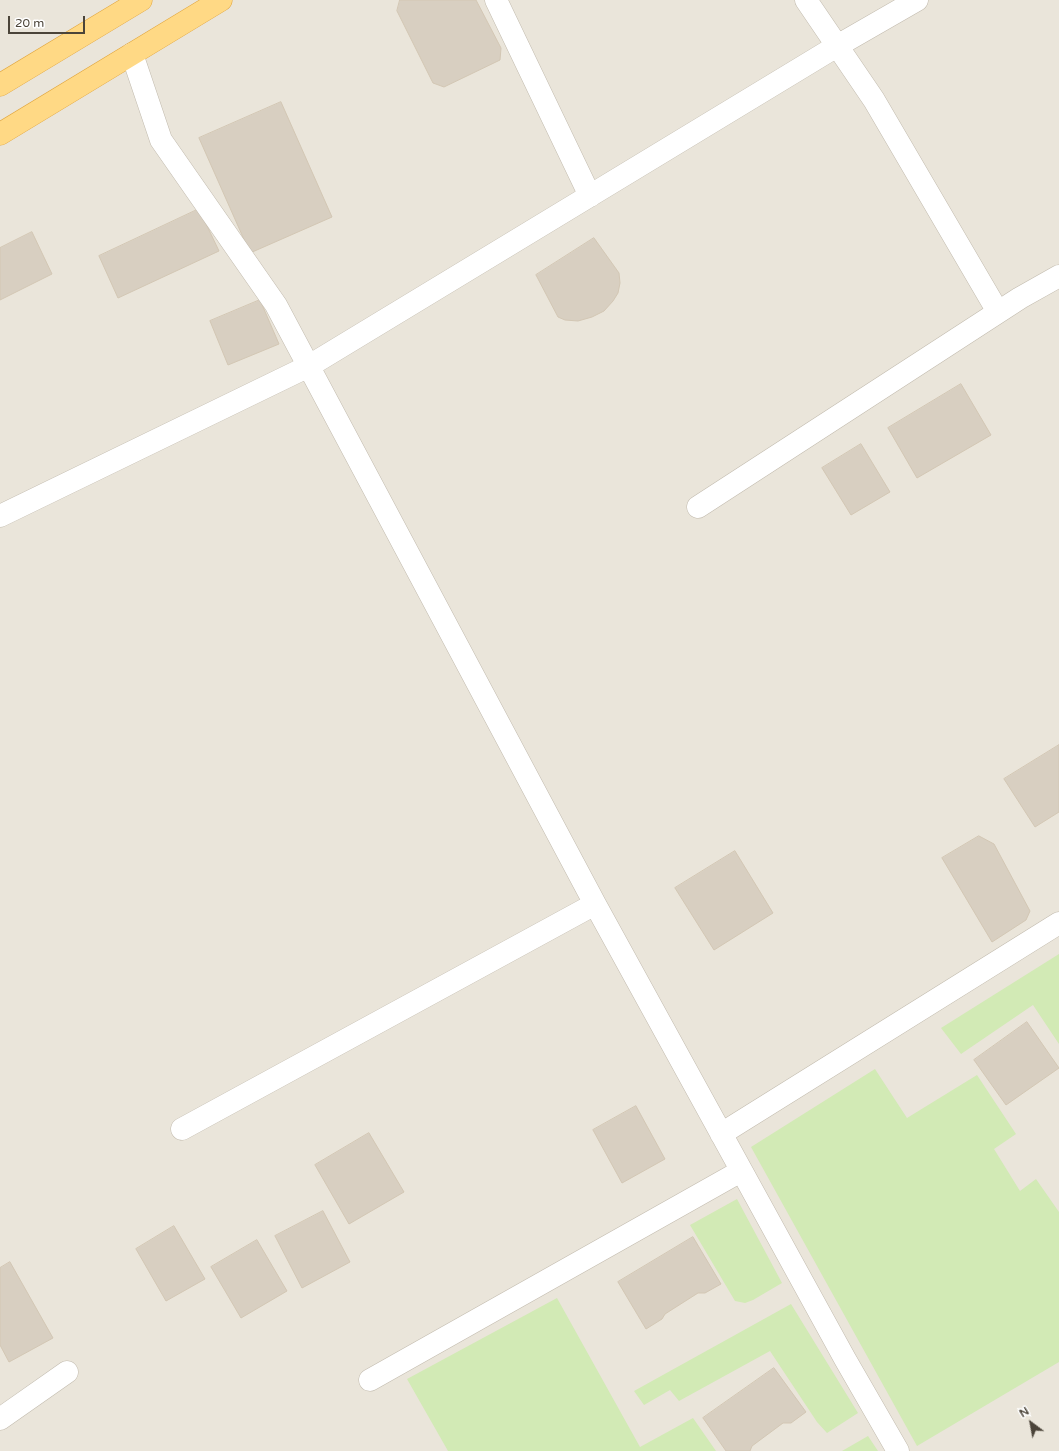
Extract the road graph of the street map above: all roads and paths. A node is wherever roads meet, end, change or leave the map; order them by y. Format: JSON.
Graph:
{"nodes":[{"id":1,"x":141,"y":0,"type":"edge"},
{"id":2,"x":221,"y":0,"type":"edge"},
{"id":3,"x":496,"y":0,"type":"edge"},
{"id":4,"x":806,"y":0,"type":"edge"},
{"id":5,"x":917,"y":0,"type":"edge"},
{"id":6,"x":837,"y":46,"type":"junction"},
{"id":7,"x":132,"y":54,"type":"junction"},
{"id":8,"x":0,"y":85,"type":"edge"},
{"id":9,"x":0,"y":134,"type":"edge"},
{"id":10,"x":590,"y":196,"type":"junction"},
{"id":11,"x":1059,"y":276,"type":"edge"},
{"id":12,"x":998,"y":312,"type":"junction"},
{"id":13,"x":309,"y":366,"type":"junction"},
{"id":14,"x":698,"y":507,"type":"dead end"},
{"id":15,"x":0,"y":516,"type":"edge"},
{"id":16,"x":595,"y":904,"type":"junction"},
{"id":17,"x":1059,"y":923,"type":"edge"},
{"id":18,"x":182,"y":1129,"type":"dead end"},
{"id":19,"x":721,"y":1134,"type":"junction"},
{"id":20,"x":741,"y":1171,"type":"junction"},
{"id":21,"x":67,"y":1372,"type":"dead end"},
{"id":22,"x":370,"y":1380,"type":"dead end"},
{"id":23,"x":0,"y":1419,"type":"edge"},
{"id":24,"x":898,"y":1451,"type":"edge"}],
"edges":[{"from":1,"to":8,"type":"highway"},
{"from":2,"to":7,"type":"highway"},
{"from":3,"to":10,"type":"street"},
{"from":4,"to":6,"type":"street"},
{"from":5,"to":6,"type":"street"},
{"from":6,"to":10,"type":"street"},
{"from":6,"to":12,"type":"street"},
{"from":7,"to":9,"type":"highway"},
{"from":7,"to":13,"type":"street"},
{"from":10,"to":13,"type":"street"},
{"from":11,"to":12,"type":"street"},
{"from":12,"to":14,"type":"street"},
{"from":13,"to":15,"type":"street"},
{"from":13,"to":16,"type":"street"},
{"from":16,"to":18,"type":"street"},
{"from":16,"to":19,"type":"street"},
{"from":17,"to":19,"type":"street"},
{"from":19,"to":20,"type":"street"},
{"from":20,"to":22,"type":"street"},
{"from":20,"to":24,"type":"street"},
{"from":21,"to":23,"type":"street"}]}
